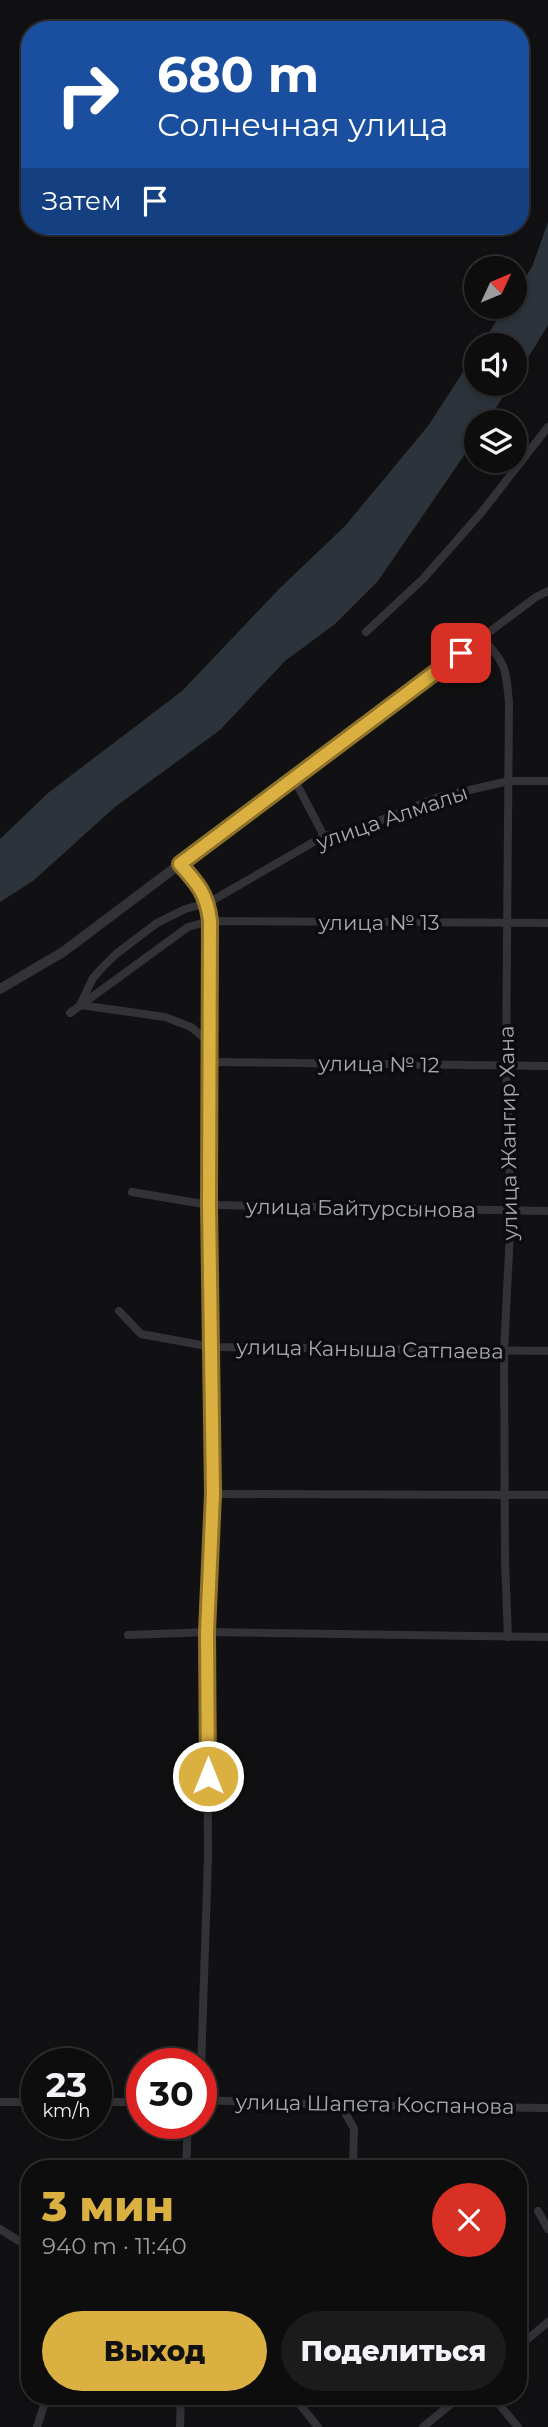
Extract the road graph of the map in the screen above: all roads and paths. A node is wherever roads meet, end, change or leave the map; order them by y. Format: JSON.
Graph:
{"nodes":[{"id":1,"x":548,"y":427,"type":"edge"},
{"id":2,"x":548,"y":590,"type":"edge"},
{"id":3,"x":366,"y":632,"type":"dead end"},
{"id":4,"x":482,"y":638,"type":"junction"},
{"id":5,"x":294,"y":779,"type":"junction"},
{"id":6,"x":509,"y":780,"type":"junction"},
{"id":7,"x":548,"y":781,"type":"edge"},
{"id":8,"x":324,"y":836,"type":"junction"},
{"id":9,"x":180,"y":864,"type":"junction"},
{"id":10,"x":208,"y":903,"type":"junction"},
{"id":11,"x":210,"y":921,"type":"junction"},
{"id":12,"x":508,"y":922,"type":"junction"},
{"id":13,"x":548,"y":923,"type":"edge"},
{"id":14,"x":0,"y":989,"type":"edge"},
{"id":15,"x":80,"y":1005,"type":"junction"},
{"id":16,"x":70,"y":1013,"type":"dead end"},
{"id":17,"x":209,"y":1042,"type":"junction"},
{"id":18,"x":210,"y":1062,"type":"junction"},
{"id":19,"x":506,"y":1065,"type":"junction"},
{"id":20,"x":548,"y":1066,"type":"edge"},
{"id":21,"x":132,"y":1192,"type":"dead end"},
{"id":22,"x":209,"y":1205,"type":"junction"},
{"id":23,"x":511,"y":1211,"type":"junction"},
{"id":24,"x":548,"y":1211,"type":"edge"},
{"id":25,"x":119,"y":1311,"type":"dead end"},
{"id":26,"x":212,"y":1347,"type":"junction"},
{"id":27,"x":548,"y":1351,"type":"edge"},
{"id":28,"x":504,"y":1352,"type":"junction"},
{"id":29,"x":213,"y":1494,"type":"junction"},
{"id":30,"x":548,"y":1495,"type":"edge"},
{"id":31,"x":505,"y":1497,"type":"junction"},
{"id":32,"x":207,"y":1632,"type":"junction"},
{"id":33,"x":128,"y":1635,"type":"dead end"},
{"id":34,"x":508,"y":1637,"type":"junction"},
{"id":35,"x":548,"y":1637,"type":"edge"},
{"id":36,"x":202,"y":2048,"type":"edge"},
{"id":37,"x":217,"y":2101,"type":"edge"},
{"id":38,"x":0,"y":2102,"type":"edge"},
{"id":39,"x":21,"y":2102,"type":"edge"},
{"id":40,"x":341,"y":2105,"type":"junction"},
{"id":41,"x":548,"y":2108,"type":"edge"},
{"id":42,"x":187,"y":2139,"type":"edge"},
{"id":43,"x":186,"y":2160,"type":"edge"},
{"id":44,"x":353,"y":2160,"type":"edge"},
{"id":45,"x":538,"y":2211,"type":"dead end"},
{"id":46,"x":0,"y":2229,"type":"edge"},
{"id":47,"x":548,"y":2229,"type":"edge"},
{"id":48,"x":21,"y":2242,"type":"edge"},
{"id":49,"x":548,"y":2322,"type":"edge"},
{"id":50,"x":527,"y":2340,"type":"edge"},
{"id":51,"x":44,"y":2405,"type":"edge"},
{"id":52,"x":181,"y":2405,"type":"edge"},
{"id":53,"x":300,"y":2405,"type":"edge"},
{"id":54,"x":450,"y":2405,"type":"edge"},
{"id":55,"x":500,"y":2405,"type":"edge"},
{"id":56,"x":37,"y":2427,"type":"edge"},
{"id":57,"x":180,"y":2427,"type":"edge"},
{"id":58,"x":318,"y":2427,"type":"edge"},
{"id":59,"x":423,"y":2427,"type":"edge"},
{"id":60,"x":518,"y":2427,"type":"edge"}],
"edges":[{"from":1,"to":3,"type":"street"},
{"from":2,"to":4,"type":"street"},
{"from":4,"to":5,"type":"street"},
{"from":4,"to":6,"type":"street","name":"улица Жангир Хана"},
{"from":5,"to":8,"type":"street"},
{"from":5,"to":9,"type":"street"},
{"from":6,"to":7,"type":"street","name":"улица Алмалы"},
{"from":6,"to":8,"type":"street","name":"улица Алмалы"},
{"from":6,"to":12,"type":"street","name":"улица Жангир Хана"},
{"from":8,"to":10,"type":"street","name":"улица Алмалы"},
{"from":9,"to":10,"type":"street"},
{"from":9,"to":14,"type":"street"},
{"from":10,"to":11,"type":"street"},
{"from":10,"to":15,"type":"street","name":"улица Алмалы"},
{"from":11,"to":12,"type":"street","name":"улица № 13"},
{"from":11,"to":15,"type":"street"},
{"from":11,"to":17,"type":"street"},
{"from":12,"to":13,"type":"street","name":"улица № 13"},
{"from":12,"to":19,"type":"street","name":"улица Жангир Хана"},
{"from":15,"to":16,"type":"street"},
{"from":15,"to":17,"type":"street"},
{"from":17,"to":18,"type":"street"},
{"from":18,"to":19,"type":"street","name":"улица № 12"},
{"from":18,"to":22,"type":"street"},
{"from":19,"to":20,"type":"street","name":"улица № 12"},
{"from":19,"to":23,"type":"street","name":"улица Жангир Хана"},
{"from":21,"to":22,"type":"street","name":"улица Байтурсынова"},
{"from":22,"to":23,"type":"street","name":"улица Байтурсынова"},
{"from":22,"to":26,"type":"street"},
{"from":23,"to":24,"type":"street","name":"улица Байтурсынова"},
{"from":23,"to":28,"type":"street","name":"улица Жангир Хана"},
{"from":25,"to":26,"type":"street","name":"улица Каныша Сатпаева"},
{"from":26,"to":28,"type":"street","name":"улица Каныша Сатпаева"},
{"from":26,"to":29,"type":"street"},
{"from":27,"to":28,"type":"street","name":"улица Каныша Сатпаева"},
{"from":28,"to":31,"type":"street","name":"улица Жангир Хана"},
{"from":29,"to":31,"type":"street"},
{"from":29,"to":32,"type":"street"},
{"from":30,"to":31,"type":"street"},
{"from":31,"to":34,"type":"street","name":"улица Жангир Хана"},
{"from":32,"to":33,"type":"street"},
{"from":32,"to":34,"type":"street"},
{"from":32,"to":36,"type":"street"},
{"from":34,"to":35,"type":"street"},
{"from":37,"to":40,"type":"street","name":"улица Шапета Коспанова"},
{"from":38,"to":39,"type":"street"},
{"from":40,"to":41,"type":"street","name":"улица Шапета Коспанова"},
{"from":40,"to":44,"type":"street"},
{"from":42,"to":43,"type":"street"},
{"from":45,"to":47,"type":"street"},
{"from":46,"to":48,"type":"street"},
{"from":49,"to":50,"type":"street"},
{"from":51,"to":56,"type":"street"},
{"from":52,"to":57,"type":"street"},
{"from":53,"to":58,"type":"street"},
{"from":54,"to":59,"type":"street"},
{"from":55,"to":60,"type":"street"}]}
